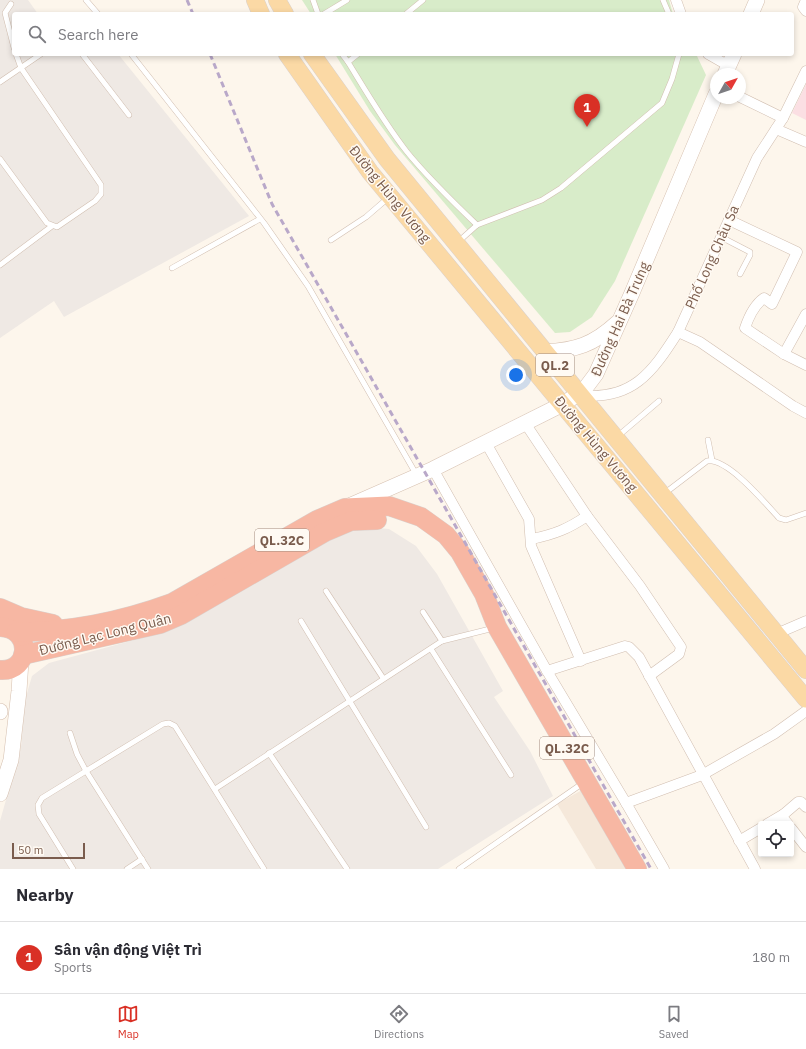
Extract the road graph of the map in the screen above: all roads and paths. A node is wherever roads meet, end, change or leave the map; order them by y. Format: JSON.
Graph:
{"nodes":[{"id":1,"x":86,"y":0,"type":"edge"},
{"id":2,"x":255,"y":0,"type":"edge"},
{"id":3,"x":277,"y":0,"type":"edge"},
{"id":4,"x":313,"y":0,"type":"edge"},
{"id":5,"x":347,"y":0,"type":"edge"},
{"id":6,"x":423,"y":0,"type":"edge"},
{"id":7,"x":663,"y":0,"type":"edge"},
{"id":8,"x":676,"y":0,"type":"edge"},
{"id":9,"x":757,"y":0,"type":"edge"},
{"id":10,"x":806,"y":0,"type":"edge"},
{"id":11,"x":11,"y":4,"type":"dead end"},
{"id":12,"x":806,"y":11,"type":"edge"},
{"id":13,"x":96,"y":12,"type":"edge"},
{"id":14,"x":261,"y":12,"type":"edge"},
{"id":15,"x":284,"y":12,"type":"edge"},
{"id":16,"x":317,"y":12,"type":"edge"},
{"id":17,"x":327,"y":12,"type":"edge"},
{"id":18,"x":408,"y":12,"type":"edge"},
{"id":19,"x":668,"y":12,"type":"edge"},
{"id":20,"x":680,"y":12,"type":"edge"},
{"id":21,"x":752,"y":12,"type":"edge"},
{"id":22,"x":12,"y":40,"type":"edge"},
{"id":23,"x":17,"y":56,"type":"edge"},
{"id":24,"x":38,"y":56,"type":"edge"},
{"id":25,"x":84,"y":56,"type":"edge"},
{"id":26,"x":133,"y":56,"type":"edge"},
{"id":27,"x":288,"y":56,"type":"edge"},
{"id":28,"x":313,"y":56,"type":"edge"},
{"id":29,"x":344,"y":56,"type":"edge"},
{"id":30,"x":356,"y":56,"type":"edge"},
{"id":31,"x":678,"y":56,"type":"edge"},
{"id":32,"x":712,"y":56,"type":"edge"},
{"id":33,"x":348,"y":62,"type":"junction"},
{"id":34,"x":729,"y":65,"type":"edge"},
{"id":35,"x":21,"y":68,"type":"junction"},
{"id":36,"x":805,"y":75,"type":"edge"},
{"id":37,"x":0,"y":82,"type":"edge"},
{"id":38,"x":746,"y":101,"type":"edge"},
{"id":39,"x":712,"y":104,"type":"edge"},
{"id":40,"x":129,"y":115,"type":"dead end"},
{"id":41,"x":783,"y":118,"type":"junction"},
{"id":42,"x":776,"y":129,"type":"junction"},
{"id":43,"x":806,"y":142,"type":"edge"},
{"id":44,"x":0,"y":159,"type":"edge"},
{"id":45,"x":390,"y":196,"type":"junction"},
{"id":46,"x":260,"y":219,"type":"junction"},
{"id":47,"x":729,"y":220,"type":"junction"},
{"id":48,"x":477,"y":225,"type":"junction"},
{"id":49,"x":52,"y":226,"type":"junction"},
{"id":50,"x":721,"y":237,"type":"junction"},
{"id":51,"x":331,"y":240,"type":"dead end"},
{"id":52,"x":456,"y":244,"type":"junction"},
{"id":53,"x":0,"y":265,"type":"edge"},
{"id":54,"x":172,"y":268,"type":"dead end"},
{"id":55,"x":740,"y":274,"type":"dead end"},
{"id":56,"x":806,"y":314,"type":"edge"},
{"id":57,"x":620,"y":320,"type":"junction"},
{"id":58,"x":678,"y":332,"type":"junction"},
{"id":59,"x":545,"y":352,"type":"junction"},
{"id":60,"x":784,"y":354,"type":"junction"},
{"id":61,"x":806,"y":364,"type":"edge"},
{"id":62,"x":579,"y":395,"type":"junction"},
{"id":63,"x":659,"y":401,"type":"dead end"},
{"id":64,"x":563,"y":404,"type":"junction"},
{"id":65,"x":806,"y":413,"type":"edge"},
{"id":66,"x":525,"y":423,"type":"junction"},
{"id":67,"x":615,"y":438,"type":"junction"},
{"id":68,"x":708,"y":440,"type":"dead end"},
{"id":69,"x":486,"y":443,"type":"junction"},
{"id":70,"x":712,"y":460,"type":"junction"},
{"id":71,"x":433,"y":469,"type":"junction"},
{"id":72,"x":417,"y":476,"type":"junction"},
{"id":73,"x":662,"y":495,"type":"junction"},
{"id":74,"x":372,"y":507,"type":"junction"},
{"id":75,"x":806,"y":512,"type":"edge"},
{"id":76,"x":348,"y":514,"type":"junction"},
{"id":77,"x":587,"y":516,"type":"junction"},
{"id":78,"x":532,"y":539,"type":"junction"},
{"id":79,"x":326,"y":592,"type":"dead end"},
{"id":80,"x":0,"y":608,"type":"edge"},
{"id":81,"x":423,"y":612,"type":"dead end"},
{"id":82,"x":301,"y":621,"type":"dead end"},
{"id":83,"x":806,"y":621,"type":"edge"},
{"id":84,"x":6,"y":627,"type":"edge"},
{"id":85,"x":70,"y":627,"type":"junction"},
{"id":86,"x":497,"y":627,"type":"junction"},
{"id":87,"x":776,"y":634,"type":"junction"},
{"id":88,"x":442,"y":641,"type":"junction"},
{"id":89,"x":431,"y":649,"type":"junction"},
{"id":90,"x":22,"y":658,"type":"junction"},
{"id":91,"x":581,"y":661,"type":"junction"},
{"id":92,"x":0,"y":670,"type":"edge"},
{"id":93,"x":806,"y":670,"type":"edge"},
{"id":94,"x":547,"y":671,"type":"junction"},
{"id":95,"x":648,"y":676,"type":"junction"},
{"id":96,"x":383,"y":678,"type":"junction"},
{"id":97,"x":350,"y":699,"type":"junction"},
{"id":98,"x":806,"y":699,"type":"edge"},
{"id":99,"x":806,"y":711,"type":"edge"},
{"id":100,"x":70,"y":733,"type":"dead end"},
{"id":101,"x":269,"y":752,"type":"junction"},
{"id":102,"x":86,"y":771,"type":"junction"},
{"id":103,"x":702,"y":775,"type":"junction"},
{"id":104,"x":510,"y":776,"type":"dead end"},
{"id":105,"x":586,"y":781,"type":"junction"},
{"id":106,"x":215,"y":789,"type":"junction"},
{"id":107,"x":0,"y":794,"type":"edge"},
{"id":108,"x":626,"y":803,"type":"junction"},
{"id":109,"x":806,"y":807,"type":"edge"},
{"id":110,"x":784,"y":814,"type":"junction"},
{"id":111,"x":772,"y":821,"type":"edge"},
{"id":112,"x":786,"y":821,"type":"edge"},
{"id":113,"x":426,"y":827,"type":"dead end"},
{"id":114,"x":758,"y":830,"type":"edge"},
{"id":115,"x":794,"y":832,"type":"edge"},
{"id":116,"x":739,"y":841,"type":"junction"},
{"id":117,"x":806,"y":847,"type":"edge"},
{"id":118,"x":142,"y":859,"type":"junction"},
{"id":119,"x":73,"y":869,"type":"edge"},
{"id":120,"x":127,"y":869,"type":"edge"},
{"id":121,"x":148,"y":869,"type":"edge"},
{"id":122,"x":264,"y":869,"type":"edge"},
{"id":123,"x":347,"y":869,"type":"edge"},
{"id":124,"x":459,"y":869,"type":"edge"},
{"id":125,"x":637,"y":869,"type":"edge"},
{"id":126,"x":664,"y":869,"type":"edge"},
{"id":127,"x":755,"y":869,"type":"edge"}],
"edges":[{"from":1,"to":13,"type":"lane"},
{"from":2,"to":14,"type":"main road"},
{"from":3,"to":15,"type":"main road"},
{"from":4,"to":16,"type":"lane"},
{"from":5,"to":17,"type":"lane"},
{"from":6,"to":18,"type":"lane"},
{"from":7,"to":19,"type":"lane"},
{"from":8,"to":20,"type":"street"},
{"from":9,"to":21,"type":"street"},
{"from":10,"to":12,"type":"street"},
{"from":11,"to":22,"type":"lane"},
{"from":23,"to":35,"type":"lane"},
{"from":24,"to":35,"type":"lane"},
{"from":25,"to":40,"type":"lane"},
{"from":26,"to":46,"type":"lane"},
{"from":27,"to":45,"type":"main road","name":"Đường Hùng Vương","number":"QL.2"},
{"from":28,"to":52,"type":"main road","name":"Đường Hùng Vương","number":"QL.2"},
{"from":29,"to":33,"type":"lane"},
{"from":30,"to":33,"type":"lane"},
{"from":31,"to":48,"type":"lane"},
{"from":32,"to":34,"type":"street"},
{"from":33,"to":48,"type":"lane"},
{"from":35,"to":37,"type":"lane"},
{"from":35,"to":49,"type":"lane"},
{"from":36,"to":41,"type":"street","name":"Phố Long Châu Sa"},
{"from":38,"to":41,"type":"street"},
{"from":39,"to":57,"type":"street","name":"Đường Hai Bà Trưng"},
{"from":41,"to":42,"type":"street","name":"Phố Long Châu Sa"},
{"from":42,"to":43,"type":"street"},
{"from":42,"to":47,"type":"street","name":"Phố Long Châu Sa"},
{"from":44,"to":49,"type":"lane"},
{"from":45,"to":51,"type":"lane"},
{"from":45,"to":64,"type":"main road","name":"Đường Hùng Vương","number":"QL.2"},
{"from":46,"to":54,"type":"lane"},
{"from":46,"to":72,"type":"lane"},
{"from":47,"to":50,"type":"street","name":"Phố Long Châu Sa"},
{"from":47,"to":60,"type":"street"},
{"from":48,"to":52,"type":"lane"},
{"from":49,"to":53,"type":"lane"},
{"from":50,"to":55,"type":"lane"},
{"from":50,"to":58,"type":"street","name":"Phố Long Châu Sa"},
{"from":52,"to":59,"type":"main road","name":"Đường Hùng Vương","number":"QL.2"},
{"from":56,"to":60,"type":"street"},
{"from":57,"to":59,"type":"street"},
{"from":57,"to":62,"type":"street","name":"Đường Hai Bà Trưng"},
{"from":58,"to":62,"type":"street","name":"Phố Long Châu Sa"},
{"from":58,"to":65,"type":"street"},
{"from":59,"to":62,"type":"main road","name":"Đường Hùng Vương","number":"QL.2"},
{"from":60,"to":61,"type":"street"},
{"from":62,"to":64,"type":"street","name":"Đường Hai Bà Trưng"},
{"from":62,"to":67,"type":"main road","name":"Đường Hùng Vương","number":"QL.2"},
{"from":63,"to":67,"type":"lane"},
{"from":64,"to":66,"type":"street","name":"Đường Hai Bà Trưng"},
{"from":64,"to":98,"type":"main road","name":"Đường Hùng Vương","number":"QL.2"},
{"from":66,"to":69,"type":"street","name":"Đường Hai Bà Trưng"},
{"from":66,"to":77,"type":"street"},
{"from":67,"to":73,"type":"main road","name":"Đường Hùng Vương","number":"QL.2"},
{"from":68,"to":70,"type":"lane"},
{"from":69,"to":71,"type":"street","name":"Đường Hai Bà Trưng"},
{"from":69,"to":78,"type":"street"},
{"from":70,"to":73,"type":"lane"},
{"from":70,"to":75,"type":"lane"},
{"from":71,"to":72,"type":"street","name":"Đường Hai Bà Trưng"},
{"from":71,"to":94,"type":"street"},
{"from":72,"to":74,"type":"street","name":"Đường Hai Bà Trưng"},
{"from":72,"to":76,"type":"street","name":"Đường Hai Bà Trưng"},
{"from":73,"to":87,"type":"main road","name":"Đường Hùng Vương","number":"QL.2"},
{"from":74,"to":76,"type":"highway","name":"Đường Lạc Long Quân","number":"QL.32C"},
{"from":74,"to":86,"type":"highway","name":"Đường Lạc Long Quân","number":"QL.32C"},
{"from":76,"to":85,"type":"highway","name":"Đường Lạc Long Quân","number":"QL.32C"},
{"from":76,"to":86,"type":"highway","name":"Đường Lạc Long Quân","number":"QL.32C"},
{"from":76,"to":90,"type":"highway","name":"Đường Lạc Long Quân","number":"QL.32C"},
{"from":77,"to":78,"type":"street"},
{"from":77,"to":95,"type":"street"},
{"from":78,"to":91,"type":"street"},
{"from":79,"to":96,"type":"lane"},
{"from":80,"to":85,"type":"highway"},
{"from":81,"to":88,"type":"lane"},
{"from":82,"to":97,"type":"lane"},
{"from":83,"to":87,"type":"street"},
{"from":84,"to":85,"type":"highway","name":"Đường Lạc Long Quân","number":"QL.32C"},
{"from":84,"to":90,"type":"highway","number":"QL.32C"},
{"from":86,"to":88,"type":"lane"},
{"from":86,"to":105,"type":"highway","name":"Đường Lạc Long Quân","number":"QL.32C"},
{"from":87,"to":93,"type":"main road","name":"Đường Hùng Vương","number":"QL.2"},
{"from":88,"to":89,"type":"lane"},
{"from":89,"to":96,"type":"lane"},
{"from":89,"to":104,"type":"lane"},
{"from":90,"to":92,"type":"highway","number":"QL.32C"},
{"from":90,"to":107,"type":"street"},
{"from":91,"to":94,"type":"street"},
{"from":91,"to":95,"type":"street"},
{"from":94,"to":108,"type":"street"},
{"from":95,"to":103,"type":"street"},
{"from":96,"to":97,"type":"lane"},
{"from":97,"to":101,"type":"lane"},
{"from":97,"to":113,"type":"lane"},
{"from":99,"to":103,"type":"street"},
{"from":100,"to":102,"type":"lane"},
{"from":101,"to":106,"type":"lane"},
{"from":101,"to":123,"type":"lane"},
{"from":102,"to":106,"type":"lane"},
{"from":102,"to":118,"type":"lane"},
{"from":102,"to":119,"type":"lane"},
{"from":103,"to":108,"type":"street"},
{"from":103,"to":116,"type":"street"},
{"from":105,"to":124,"type":"lane"},
{"from":105,"to":125,"type":"highway","name":"Đường Lạc Long Quân","number":"QL.32C"},
{"from":106,"to":122,"type":"lane"},
{"from":108,"to":126,"type":"street"},
{"from":109,"to":110,"type":"street"},
{"from":110,"to":111,"type":"street"},
{"from":110,"to":112,"type":"street"},
{"from":114,"to":116,"type":"street"},
{"from":115,"to":117,"type":"street"},
{"from":116,"to":127,"type":"street"},
{"from":118,"to":120,"type":"lane"},
{"from":118,"to":121,"type":"lane"}]}
